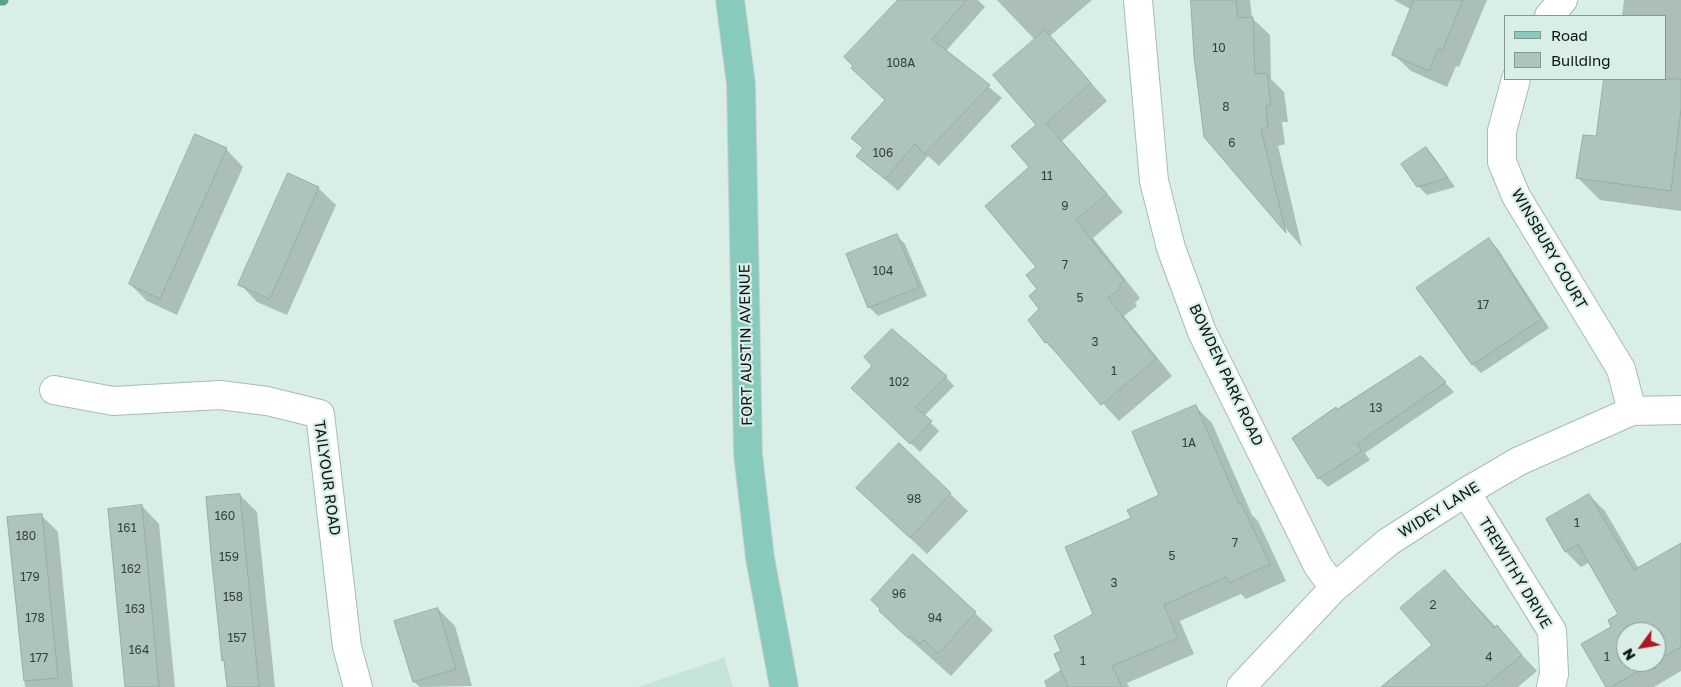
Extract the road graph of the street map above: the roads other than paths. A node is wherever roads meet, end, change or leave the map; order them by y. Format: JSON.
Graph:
{"nodes":[{"id":1,"x":730,"y":0,"type":"edge"},
{"id":2,"x":1138,"y":0,"type":"edge"},
{"id":3,"x":1564,"y":0,"type":"edge"},
{"id":4,"x":1550,"y":15,"type":"edge"},
{"id":5,"x":1516,"y":80,"type":"edge"},
{"id":6,"x":54,"y":390,"type":"dead end"},
{"id":7,"x":1681,"y":410,"type":"edge"},
{"id":8,"x":1632,"y":411,"type":"junction"},
{"id":9,"x":1466,"y":492,"type":"junction"},
{"id":10,"x":1334,"y":588,"type":"junction"},
{"id":11,"x":358,"y":687,"type":"edge"},
{"id":12,"x":784,"y":687,"type":"edge"},
{"id":13,"x":1241,"y":687,"type":"edge"},
{"id":14,"x":1551,"y":687,"type":"edge"}],
"edges":[{"from":1,"to":12,"type":"main road","name":"FORT AUSTIN AVENUE"},
{"from":2,"to":10,"type":"street","name":"BOWDEN PARK ROAD"},
{"from":3,"to":4,"type":"street"},
{"from":5,"to":8,"type":"street","name":"WINSBURY COURT"},
{"from":6,"to":11,"type":"street","name":"TAILYOUR ROAD"},
{"from":7,"to":8,"type":"street","name":"WIDEY LANE"},
{"from":8,"to":9,"type":"street","name":"WIDEY LANE"},
{"from":9,"to":10,"type":"street","name":"WIDEY LANE"},
{"from":9,"to":14,"type":"street","name":"TREWITHY DRIVE"},
{"from":10,"to":13,"type":"street","name":"WIDEY LANE"}]}
